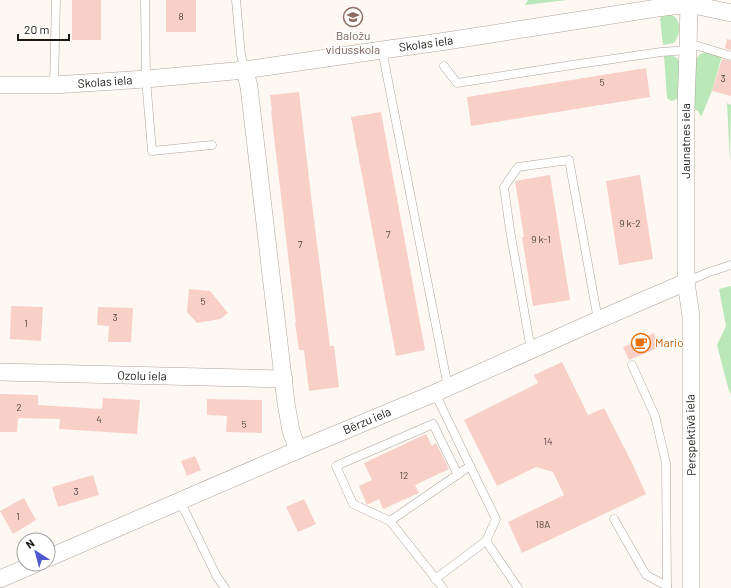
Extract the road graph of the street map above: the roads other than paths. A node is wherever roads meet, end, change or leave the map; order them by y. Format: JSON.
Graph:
{"nodes":[{"id":1,"x":56,"y":0,"type":"edge"},
{"id":2,"x":145,"y":0,"type":"edge"},
{"id":3,"x":236,"y":0,"type":"edge"},
{"id":4,"x":689,"y":2,"type":"edge"},
{"id":5,"x":731,"y":13,"type":"edge"},
{"id":6,"x":688,"y":47,"type":"junction"},
{"id":7,"x":382,"y":50,"type":"junction"},
{"id":8,"x":731,"y":56,"type":"edge"},
{"id":9,"x":444,"y":66,"type":"dead end"},
{"id":10,"x":245,"y":70,"type":"junction"},
{"id":11,"x":146,"y":79,"type":"junction"},
{"id":12,"x":0,"y":85,"type":"edge"},
{"id":13,"x":54,"y":85,"type":"junction"},
{"id":14,"x":212,"y":145,"type":"dead end"},
{"id":15,"x":731,"y":265,"type":"edge"},
{"id":16,"x":686,"y":282,"type":"junction"},
{"id":17,"x":598,"y":320,"type":"junction"},
{"id":18,"x":531,"y":350,"type":"junction"},
{"id":19,"x":632,"y":365,"type":"dead end"},
{"id":20,"x":0,"y":372,"type":"edge"},
{"id":21,"x":284,"y":379,"type":"junction"},
{"id":22,"x":441,"y":390,"type":"junction"},
{"id":23,"x":298,"y":450,"type":"junction"},
{"id":24,"x":470,"y":466,"type":"junction"},
{"id":25,"x":458,"y":475,"type":"junction"},
{"id":26,"x":180,"y":501,"type":"junction"},
{"id":27,"x":614,"y":519,"type":"dead end"},
{"id":28,"x":390,"y":521,"type":"junction"},
{"id":29,"x":486,"y":541,"type":"junction"},
{"id":30,"x":56,"y":555,"type":"edge"},
{"id":31,"x":16,"y":572,"type":"edge"},
{"id":32,"x":0,"y":579,"type":"edge"},
{"id":33,"x":439,"y":585,"type":"edge"},
{"id":34,"x":667,"y":587,"type":"edge"},
{"id":35,"x":225,"y":588,"type":"edge"},
{"id":36,"x":518,"y":588,"type":"edge"},
{"id":37,"x":691,"y":588,"type":"edge"}],
"edges":[{"from":1,"to":13,"type":"lane"},
{"from":2,"to":11,"type":"lane"},
{"from":3,"to":10,"type":"lane"},
{"from":4,"to":5,"type":"street","name":"Skolas iela"},
{"from":4,"to":6,"type":"street","name":"Jaunatnes iela"},
{"from":4,"to":7,"type":"street","name":"Skolas iela"},
{"from":6,"to":8,"type":"lane"},
{"from":6,"to":9,"type":"lane"},
{"from":6,"to":16,"type":"street","name":"Jaunatnes iela"},
{"from":7,"to":10,"type":"street","name":"Skolas iela"},
{"from":7,"to":22,"type":"lane"},
{"from":10,"to":11,"type":"street","name":"Skolas iela"},
{"from":10,"to":21,"type":"street"},
{"from":11,"to":13,"type":"street","name":"Skolas iela"},
{"from":11,"to":14,"type":"lane"},
{"from":12,"to":13,"type":"street","name":"Skolas iela"},
{"from":15,"to":16,"type":"lane"},
{"from":16,"to":17,"type":"street","name":"Bērzu iela"},
{"from":16,"to":37,"type":"street","name":"Perspektīvā iela"},
{"from":17,"to":18,"type":"street","name":"Bērzu iela"},
{"from":17,"to":18,"type":"lane"},
{"from":18,"to":22,"type":"street","name":"Bērzu iela"},
{"from":19,"to":34,"type":"lane"},
{"from":20,"to":21,"type":"street","name":"Ozolu iela"},
{"from":21,"to":23,"type":"street"},
{"from":22,"to":23,"type":"street","name":"Bērzu iela"},
{"from":22,"to":24,"type":"lane"},
{"from":23,"to":26,"type":"street","name":"Bērzu iela"},
{"from":24,"to":25,"type":"lane"},
{"from":24,"to":29,"type":"lane"},
{"from":25,"to":28,"type":"lane"},
{"from":25,"to":28,"type":"lane"},
{"from":26,"to":30,"type":"street","name":"Bērzu iela"},
{"from":26,"to":35,"type":"lane"},
{"from":27,"to":34,"type":"lane"},
{"from":28,"to":33,"type":"lane"},
{"from":29,"to":33,"type":"lane"},
{"from":29,"to":36,"type":"lane"},
{"from":31,"to":32,"type":"street"}]}
